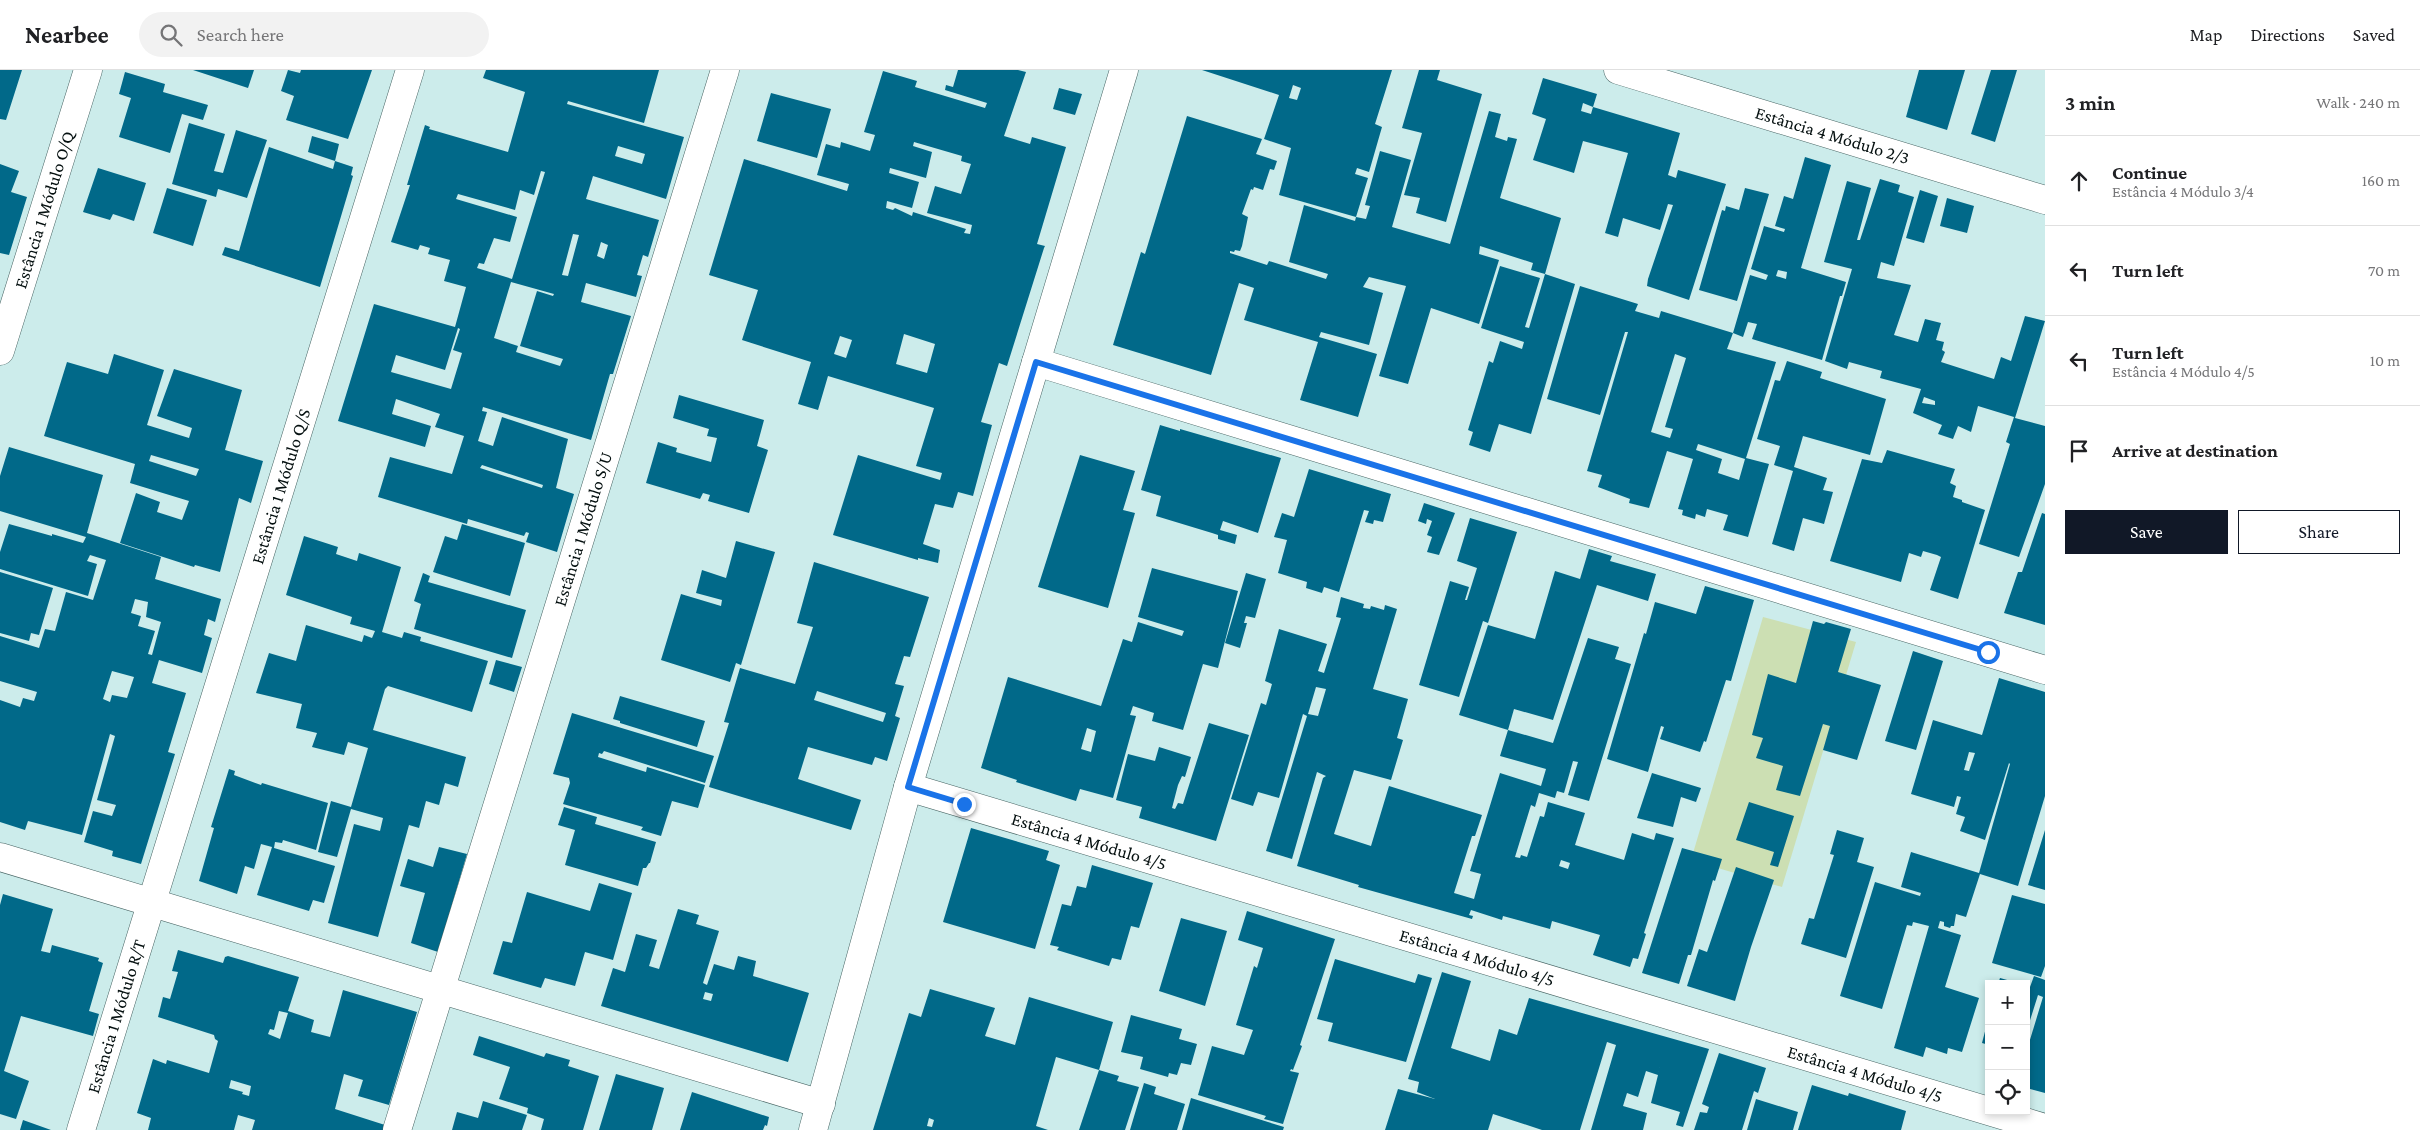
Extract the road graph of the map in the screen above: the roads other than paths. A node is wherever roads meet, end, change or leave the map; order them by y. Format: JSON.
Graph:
{"nodes":[{"id":1,"x":88,"y":70,"type":"edge"},
{"id":2,"x":410,"y":70,"type":"edge"},
{"id":3,"x":725,"y":70,"type":"edge"},
{"id":4,"x":1124,"y":70,"type":"edge"},
{"id":5,"x":1618,"y":70,"type":"edge"},
{"id":6,"x":2045,"y":200,"type":"edge"},
{"id":7,"x":0,"y":351,"type":"edge"},
{"id":8,"x":1036,"y":362,"type":"junction"},
{"id":9,"x":2045,"y":670,"type":"edge"},
{"id":10,"x":908,"y":787,"type":"junction"},
{"id":11,"x":0,"y":857,"type":"edge"},
{"id":12,"x":150,"y":902,"type":"junction"},
{"id":13,"x":439,"y":990,"type":"junction"},
{"id":14,"x":821,"y":1104,"type":"junction"},
{"id":15,"x":2045,"y":1128,"type":"edge"},
{"id":16,"x":81,"y":1130,"type":"edge"},
{"id":17,"x":397,"y":1130,"type":"edge"},
{"id":18,"x":813,"y":1130,"type":"edge"}],
"edges":[{"from":1,"to":7,"type":"street","name":"Estância 1 Módulo O/Q"},
{"from":2,"to":12,"type":"street","name":"Estância 1 Módulo Q/S"},
{"from":3,"to":13,"type":"street","name":"Estância 1 Módulo S/U"},
{"from":4,"to":8,"type":"street"},
{"from":5,"to":6,"type":"street","name":"Estância 4 Módulo 2/3"},
{"from":8,"to":9,"type":"street"},
{"from":8,"to":10,"type":"street"},
{"from":10,"to":14,"type":"street"},
{"from":10,"to":15,"type":"street","name":"Estância 4 Módulo 4/5"},
{"from":11,"to":12,"type":"street"},
{"from":12,"to":13,"type":"street"},
{"from":12,"to":16,"type":"street","name":"Estância 1 Módulo R/T"},
{"from":13,"to":14,"type":"street"},
{"from":13,"to":17,"type":"street","name":"Estância 1 Módulo S/U"},
{"from":14,"to":18,"type":"street"}]}
